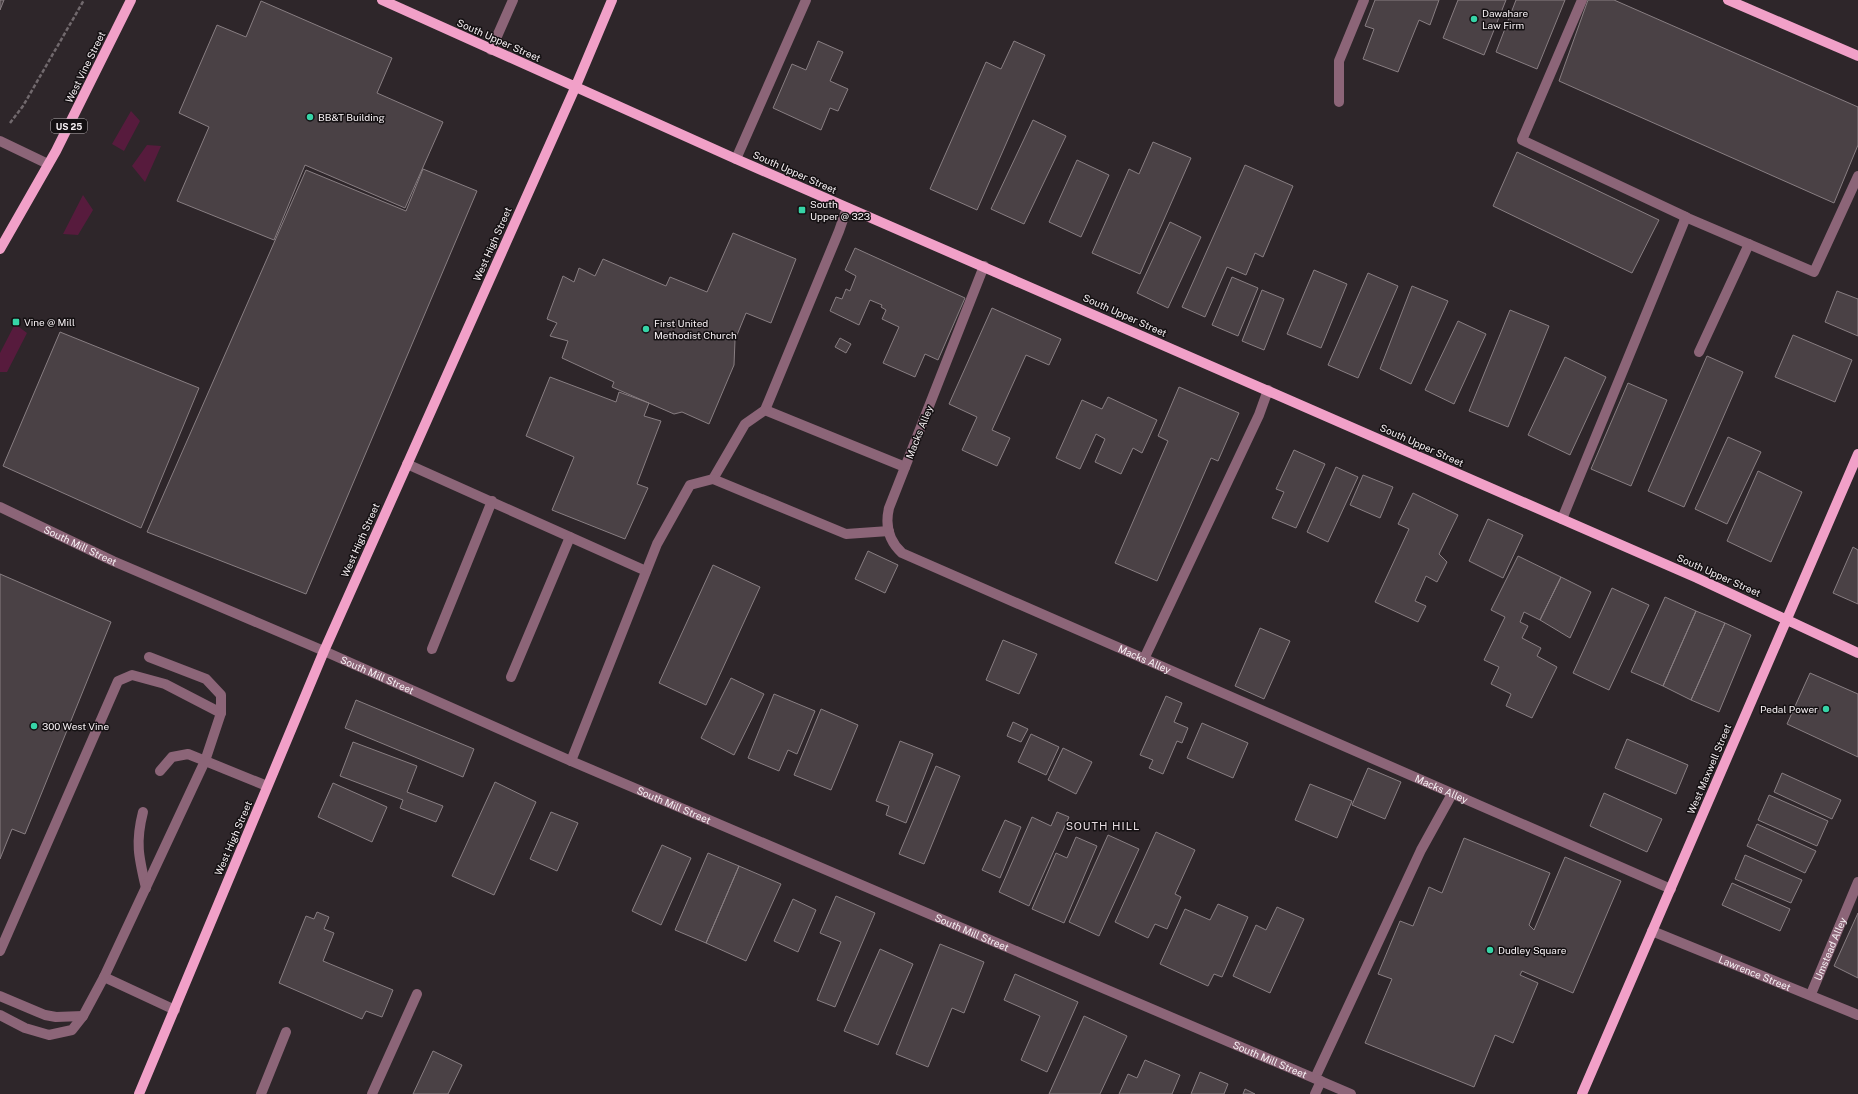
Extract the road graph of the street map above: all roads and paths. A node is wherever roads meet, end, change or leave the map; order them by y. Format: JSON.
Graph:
{"nodes":[{"id":1,"x":84,"y":0,"type":"edge"},
{"id":2,"x":131,"y":0,"type":"edge"},
{"id":3,"x":382,"y":0,"type":"edge"},
{"id":4,"x":513,"y":0,"type":"edge"},
{"id":5,"x":612,"y":0,"type":"edge"},
{"id":6,"x":806,"y":0,"type":"edge"},
{"id":7,"x":1364,"y":0,"type":"edge"},
{"id":8,"x":1582,"y":0,"type":"edge"},
{"id":9,"x":1728,"y":0,"type":"edge"},
{"id":10,"x":491,"y":50,"type":"junction"},
{"id":11,"x":1858,"y":56,"type":"edge"},
{"id":12,"x":575,"y":88,"type":"junction"},
{"id":13,"x":1339,"y":102,"type":"dead end"},
{"id":14,"x":23,"y":106,"type":"dead end"},
{"id":15,"x":0,"y":141,"type":"edge"},
{"id":16,"x":736,"y":159,"type":"junction"},
{"id":17,"x":48,"y":164,"type":"junction"},
{"id":18,"x":1858,"y":176,"type":"edge"},
{"id":19,"x":847,"y":208,"type":"junction"},
{"id":20,"x":1683,"y":216,"type":"junction"},
{"id":21,"x":1749,"y":244,"type":"junction"},
{"id":22,"x":0,"y":249,"type":"edge"},
{"id":23,"x":984,"y":266,"type":"junction"},
{"id":24,"x":1699,"y":352,"type":"dead end"},
{"id":25,"x":1268,"y":390,"type":"junction"},
{"id":26,"x":765,"y":410,"type":"junction"},
{"id":27,"x":1858,"y":454,"type":"edge"},
{"id":28,"x":407,"y":464,"type":"junction"},
{"id":29,"x":905,"y":466,"type":"junction"},
{"id":30,"x":713,"y":479,"type":"junction"},
{"id":31,"x":492,"y":501,"type":"junction"},
{"id":32,"x":0,"y":508,"type":"edge"},
{"id":33,"x":1562,"y":519,"type":"junction"},
{"id":34,"x":889,"y":531,"type":"junction"},
{"id":35,"x":570,"y":537,"type":"junction"},
{"id":36,"x":646,"y":571,"type":"junction"},
{"id":37,"x":1788,"y":620,"type":"junction"},
{"id":38,"x":432,"y":649,"type":"dead end"},
{"id":39,"x":324,"y":651,"type":"junction"},
{"id":40,"x":1858,"y":653,"type":"edge"},
{"id":41,"x":149,"y":656,"type":"dead end"},
{"id":42,"x":1144,"y":659,"type":"junction"},
{"id":43,"x":511,"y":677,"type":"dead end"},
{"id":44,"x":221,"y":713,"type":"junction"},
{"id":45,"x":205,"y":761,"type":"junction"},
{"id":46,"x":571,"y":761,"type":"junction"},
{"id":47,"x":160,"y":771,"type":"dead end"},
{"id":48,"x":268,"y":786,"type":"junction"},
{"id":49,"x":1452,"y":794,"type":"junction"},
{"id":50,"x":143,"y":812,"type":"dead end"},
{"id":51,"x":1858,"y":882,"type":"edge"},
{"id":52,"x":146,"y":888,"type":"junction"},
{"id":53,"x":1671,"y":889,"type":"junction"},
{"id":54,"x":1652,"y":931,"type":"junction"},
{"id":55,"x":0,"y":952,"type":"edge"},
{"id":56,"x":104,"y":977,"type":"junction"},
{"id":57,"x":417,"y":994,"type":"dead end"},
{"id":58,"x":1811,"y":994,"type":"junction"},
{"id":59,"x":0,"y":996,"type":"edge"},
{"id":60,"x":175,"y":1010,"type":"junction"},
{"id":61,"x":0,"y":1015,"type":"edge"},
{"id":62,"x":1858,"y":1015,"type":"edge"},
{"id":63,"x":83,"y":1016,"type":"junction"},
{"id":64,"x":286,"y":1032,"type":"dead end"},
{"id":65,"x":1318,"y":1080,"type":"junction"},
{"id":66,"x":139,"y":1094,"type":"edge"},
{"id":67,"x":261,"y":1094,"type":"edge"},
{"id":68,"x":372,"y":1094,"type":"edge"},
{"id":69,"x":1315,"y":1094,"type":"edge"},
{"id":70,"x":1351,"y":1094,"type":"edge"},
{"id":71,"x":1582,"y":1094,"type":"edge"}],
"edges":[{"from":1,"to":14,"type":"path"},
{"from":2,"to":17,"type":"main road","name":"West Vine Street","number":"US 25"},
{"from":3,"to":10,"type":"main road","name":"South Upper Street"},
{"from":4,"to":10,"type":"street"},
{"from":5,"to":12,"type":"main road","name":"West High Street"},
{"from":6,"to":16,"type":"street"},
{"from":7,"to":13,"type":"street"},
{"from":8,"to":20,"type":"street"},
{"from":9,"to":11,"type":"main road"},
{"from":10,"to":12,"type":"main road","name":"South Upper Street"},
{"from":12,"to":16,"type":"main road","name":"South Upper Street"},
{"from":12,"to":28,"type":"main road","name":"West High Street"},
{"from":15,"to":17,"type":"street"},
{"from":16,"to":19,"type":"main road","name":"South Upper Street"},
{"from":17,"to":22,"type":"main road","name":"West Vine Street","number":"US 25"},
{"from":18,"to":21,"type":"street"},
{"from":19,"to":23,"type":"main road","name":"South Upper Street"},
{"from":19,"to":26,"type":"street"},
{"from":20,"to":21,"type":"street"},
{"from":20,"to":33,"type":"street"},
{"from":21,"to":24,"type":"street"},
{"from":23,"to":25,"type":"main road","name":"South Upper Street"},
{"from":23,"to":29,"type":"street","name":"Macks Alley"},
{"from":25,"to":33,"type":"main road","name":"South Upper Street"},
{"from":25,"to":42,"type":"street"},
{"from":26,"to":29,"type":"street"},
{"from":26,"to":30,"type":"street"},
{"from":27,"to":37,"type":"main road","name":"West Maxwell Street"},
{"from":28,"to":31,"type":"street"},
{"from":28,"to":39,"type":"main road","name":"West High Street"},
{"from":29,"to":34,"type":"street","name":"Macks Alley"},
{"from":30,"to":34,"type":"street"},
{"from":30,"to":36,"type":"street"},
{"from":31,"to":35,"type":"street"},
{"from":31,"to":38,"type":"street"},
{"from":32,"to":39,"type":"street","name":"South Mill Street"},
{"from":33,"to":37,"type":"main road","name":"South Upper Street"},
{"from":34,"to":42,"type":"street","name":"Macks Alley"},
{"from":35,"to":36,"type":"street"},
{"from":35,"to":43,"type":"street"},
{"from":36,"to":46,"type":"street"},
{"from":37,"to":40,"type":"main road","name":"South Upper Street"},
{"from":37,"to":53,"type":"main road","name":"West Maxwell Street"},
{"from":39,"to":46,"type":"street","name":"South Mill Street"},
{"from":39,"to":48,"type":"main road","name":"West High Street"},
{"from":41,"to":44,"type":"street"},
{"from":42,"to":49,"type":"street","name":"Macks Alley"},
{"from":44,"to":45,"type":"street"},
{"from":44,"to":55,"type":"street"},
{"from":45,"to":47,"type":"street"},
{"from":45,"to":48,"type":"street"},
{"from":45,"to":52,"type":"street"},
{"from":46,"to":65,"type":"street","name":"South Mill Street"},
{"from":48,"to":60,"type":"main road","name":"West High Street"},
{"from":49,"to":53,"type":"street","name":"Macks Alley"},
{"from":49,"to":65,"type":"street"},
{"from":50,"to":52,"type":"street"},
{"from":51,"to":58,"type":"street","name":"Umstead Alley"},
{"from":52,"to":56,"type":"street"},
{"from":53,"to":54,"type":"main road","name":"West Maxwell Street"},
{"from":54,"to":58,"type":"street","name":"Lawrence Street"},
{"from":54,"to":71,"type":"main road","name":"West Maxwell Street"},
{"from":56,"to":60,"type":"street"},
{"from":56,"to":63,"type":"street"},
{"from":57,"to":68,"type":"street"},
{"from":58,"to":62,"type":"street","name":"Lawrence Street"},
{"from":59,"to":63,"type":"street"},
{"from":60,"to":66,"type":"main road","name":"West High Street"},
{"from":61,"to":63,"type":"street"},
{"from":64,"to":67,"type":"street"},
{"from":65,"to":69,"type":"street"},
{"from":65,"to":70,"type":"street","name":"South Mill Street"}]}
